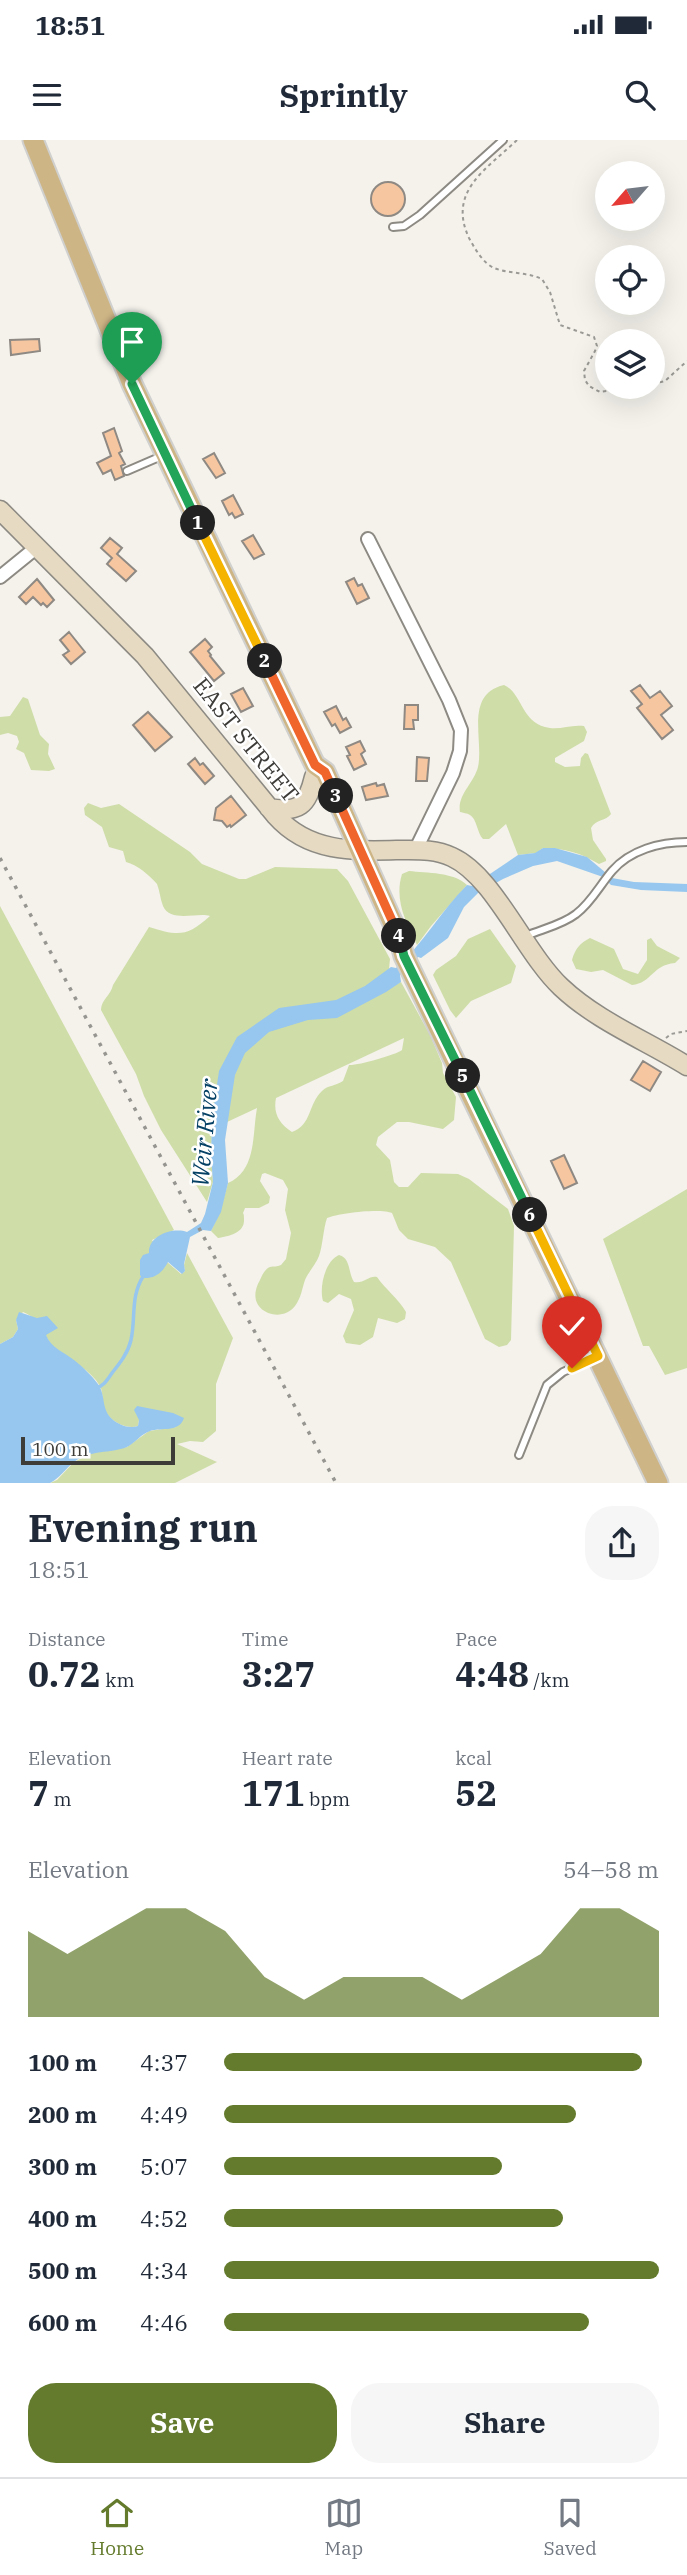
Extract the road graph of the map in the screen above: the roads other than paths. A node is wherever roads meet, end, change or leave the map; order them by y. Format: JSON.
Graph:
{"nodes":[{"id":1,"x":33,"y":140,"type":"edge"},
{"id":2,"x":503,"y":140,"type":"edge"},
{"id":3,"x":393,"y":227,"type":"dead end"},
{"id":4,"x":166,"y":454,"type":"junction"},
{"id":5,"x":127,"y":471,"type":"dead end"},
{"id":6,"x":0,"y":510,"type":"edge"},
{"id":7,"x":368,"y":539,"type":"dead end"},
{"id":8,"x":37,"y":547,"type":"junction"},
{"id":9,"x":0,"y":577,"type":"edge"},
{"id":10,"x":315,"y":771,"type":"junction"},
{"id":11,"x":269,"y":808,"type":"junction"},
{"id":12,"x":687,"y":842,"type":"edge"},
{"id":13,"x":416,"y":849,"type":"junction"},
{"id":14,"x":353,"y":850,"type":"junction"},
{"id":15,"x":521,"y":937,"type":"junction"},
{"id":16,"x":687,"y":1066,"type":"edge"},
{"id":17,"x":598,"y":1356,"type":"junction"},
{"id":18,"x":519,"y":1455,"type":"dead end"},
{"id":19,"x":658,"y":1483,"type":"edge"}],
"edges":[{"from":1,"to":4,"type":"main road"},
{"from":2,"to":3,"type":"lane"},
{"from":4,"to":5,"type":"lane"},
{"from":4,"to":10,"type":"main road"},
{"from":6,"to":8,"type":"main road","name":"EAST STREET"},
{"from":7,"to":13,"type":"street"},
{"from":8,"to":9,"type":"street"},
{"from":8,"to":11,"type":"main road","name":"EAST STREET"},
{"from":10,"to":11,"type":"main road"},
{"from":10,"to":14,"type":"main road"},
{"from":11,"to":14,"type":"main road","name":"EAST STREET"},
{"from":12,"to":15,"type":"lane"},
{"from":13,"to":14,"type":"main road","name":"EAST STREET"},
{"from":13,"to":15,"type":"main road","name":"EAST STREET"},
{"from":14,"to":17,"type":"main road"},
{"from":15,"to":16,"type":"main road","name":"EAST STREET"},
{"from":17,"to":18,"type":"lane"},
{"from":17,"to":19,"type":"main road"}]}
